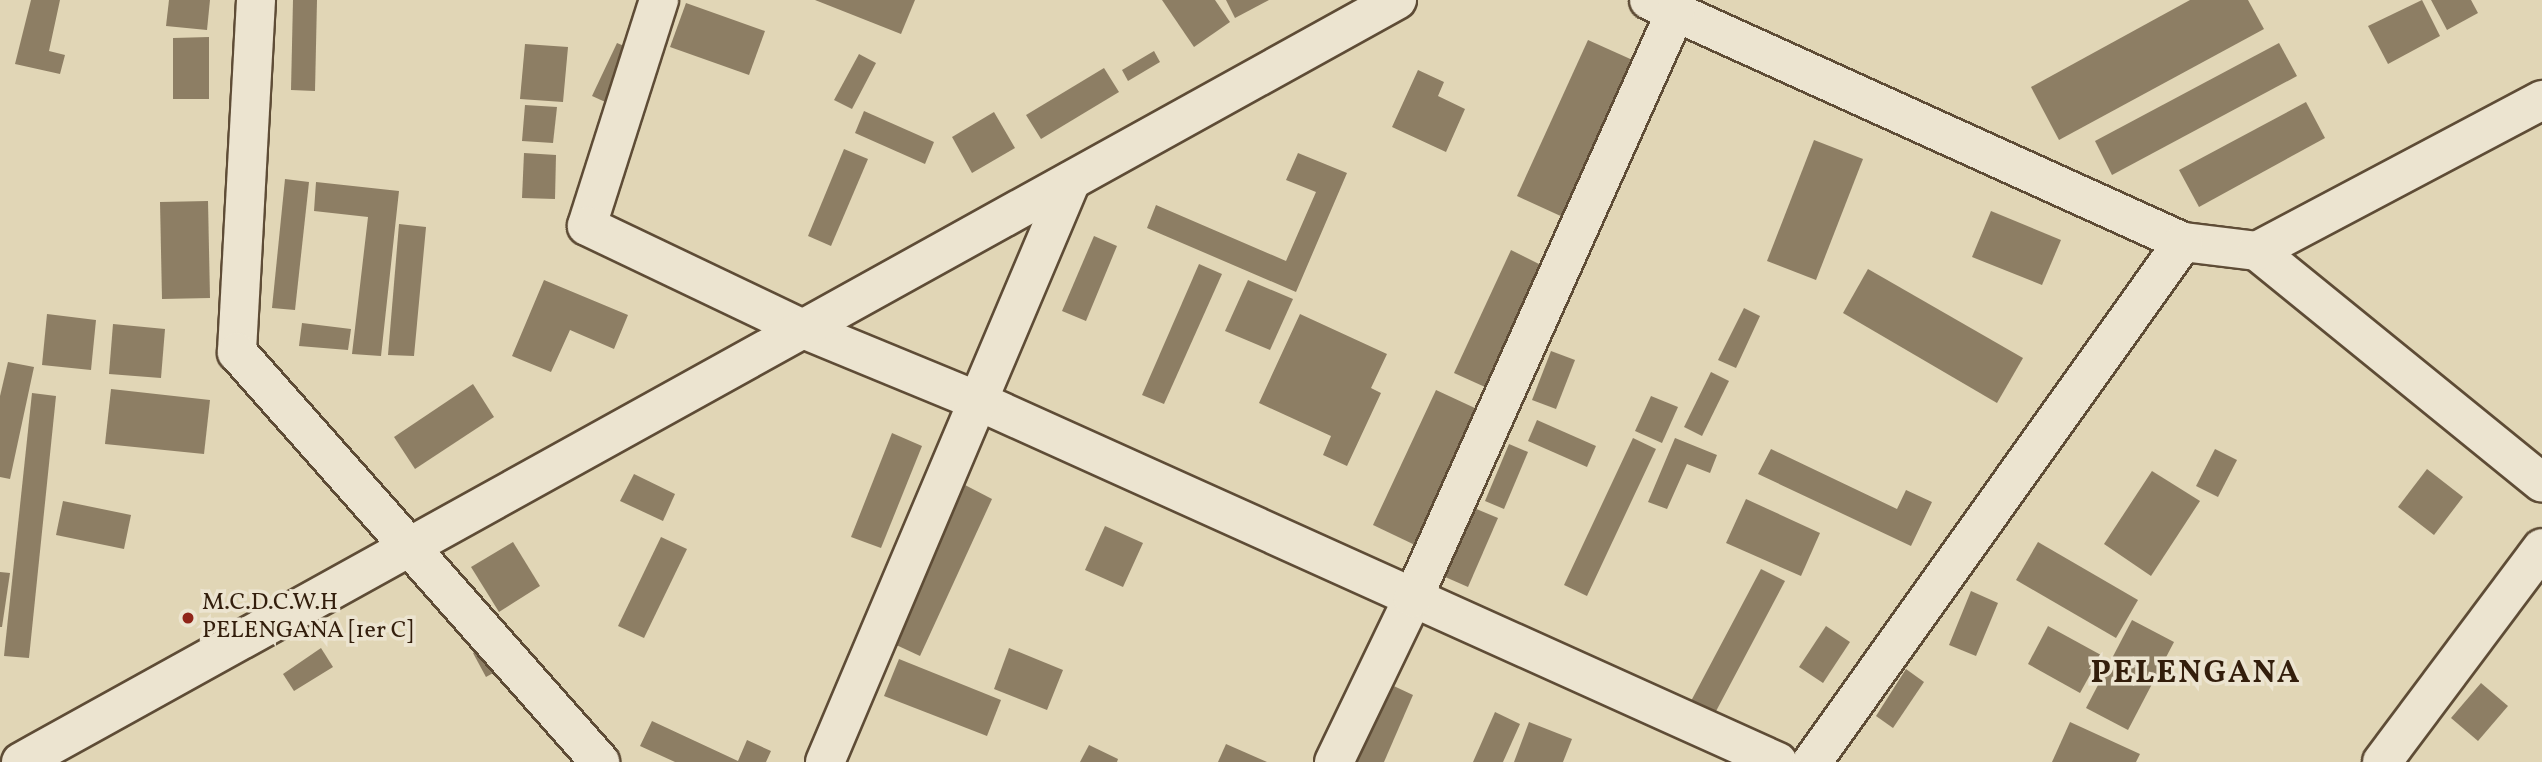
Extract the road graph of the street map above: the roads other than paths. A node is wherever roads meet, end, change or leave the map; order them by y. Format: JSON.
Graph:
{"nodes":[{"id":1,"x":256,"y":0,"type":"edge"},
{"id":2,"x":659,"y":0,"type":"edge"},
{"id":3,"x":1397,"y":0,"type":"edge"},
{"id":4,"x":1662,"y":6,"type":"edge"},
{"id":5,"x":2542,"y":100,"type":"edge"},
{"id":6,"x":1071,"y":181,"type":"junction"},
{"id":7,"x":2183,"y":242,"type":"junction"},
{"id":8,"x":2257,"y":251,"type":"junction"},
{"id":9,"x":803,"y":329,"type":"junction"},
{"id":10,"x":980,"y":402,"type":"junction"},
{"id":11,"x":2542,"y":483,"type":"edge"},
{"id":12,"x":411,"y":546,"type":"junction"},
{"id":13,"x":2542,"y":548,"type":"edge"},
{"id":14,"x":1413,"y":598,"type":"junction"},
{"id":15,"x":21,"y":762,"type":"edge"},
{"id":16,"x":600,"y":762,"type":"edge"},
{"id":17,"x":825,"y":762,"type":"edge"},
{"id":18,"x":1335,"y":762,"type":"edge"},
{"id":19,"x":1778,"y":762,"type":"edge"},
{"id":20,"x":1812,"y":762,"type":"edge"},
{"id":21,"x":2382,"y":762,"type":"edge"}],
"edges":[{"from":1,"to":12,"type":"street"},
{"from":2,"to":9,"type":"street"},
{"from":3,"to":6,"type":"street"},
{"from":4,"to":7,"type":"street"},
{"from":4,"to":14,"type":"street"},
{"from":5,"to":8,"type":"street"},
{"from":6,"to":9,"type":"street"},
{"from":6,"to":10,"type":"street"},
{"from":7,"to":8,"type":"street"},
{"from":7,"to":20,"type":"street"},
{"from":8,"to":11,"type":"street"},
{"from":9,"to":10,"type":"street"},
{"from":9,"to":12,"type":"street"},
{"from":10,"to":14,"type":"street"},
{"from":10,"to":17,"type":"street"},
{"from":12,"to":15,"type":"street"},
{"from":12,"to":16,"type":"street"},
{"from":13,"to":21,"type":"street"},
{"from":14,"to":18,"type":"street"},
{"from":14,"to":19,"type":"street"}]}
